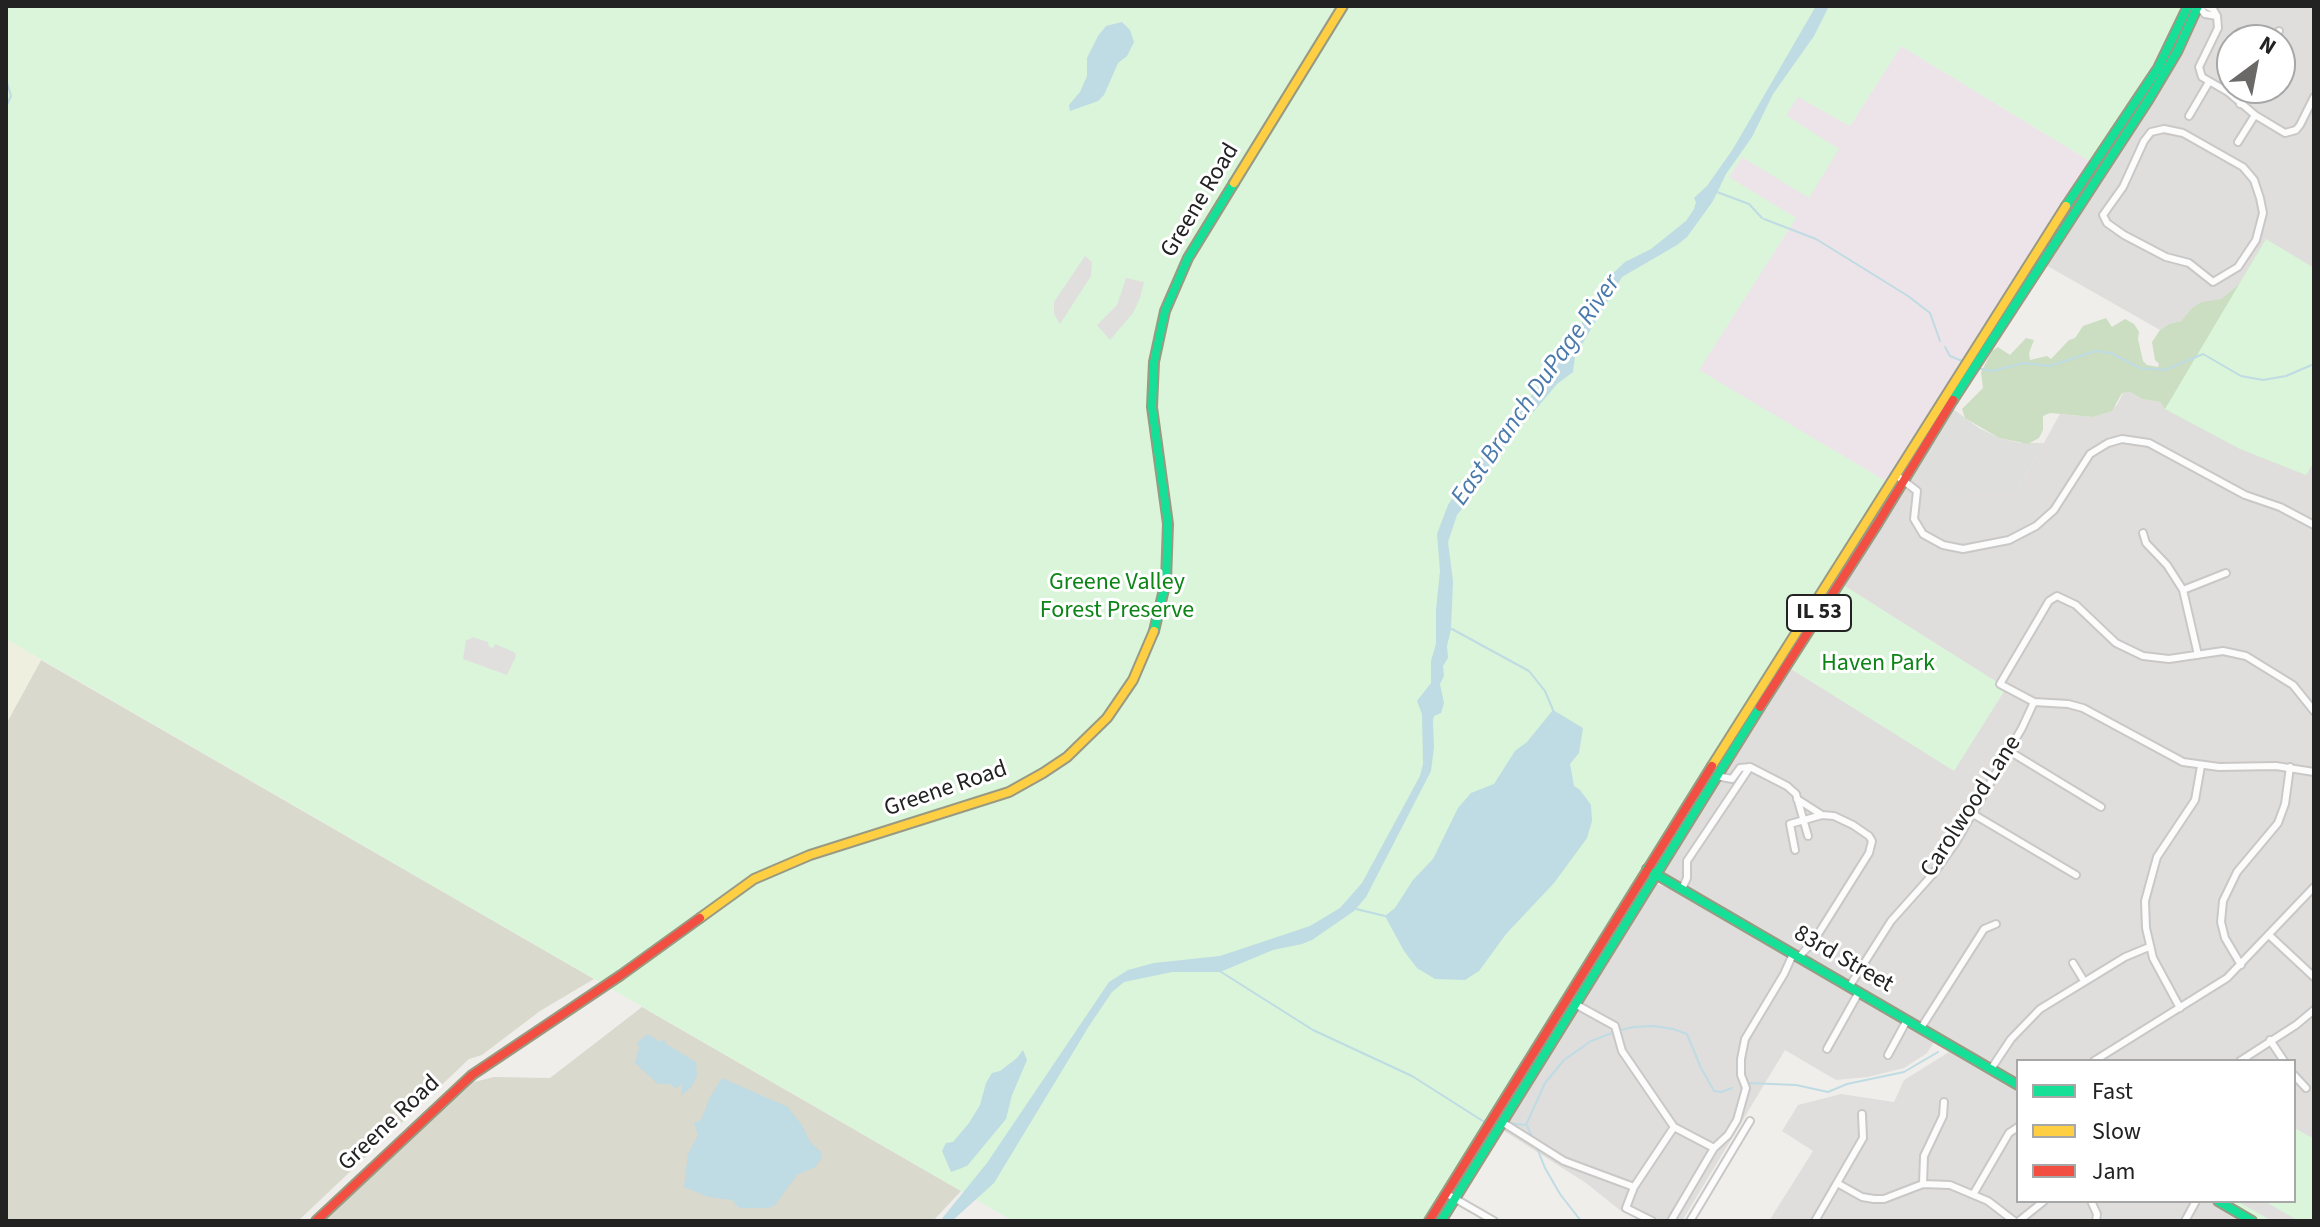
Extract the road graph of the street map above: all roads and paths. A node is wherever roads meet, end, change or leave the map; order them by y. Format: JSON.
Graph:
{"nodes":[{"id":1,"x":1343,"y":6,"type":"edge"},
{"id":2,"x":2188,"y":6,"type":"edge"},
{"id":3,"x":2199,"y":6,"type":"edge"},
{"id":4,"x":2207,"y":6,"type":"edge"},
{"id":5,"x":2217,"y":16,"type":"junction"},
{"id":6,"x":2209,"y":82,"type":"junction"},
{"id":7,"x":2216,"y":86,"type":"edge"},
{"id":8,"x":2314,"y":97,"type":"edge"},
{"id":9,"x":2240,"y":104,"type":"edge"},
{"id":10,"x":2255,"y":115,"type":"junction"},
{"id":11,"x":2189,"y":116,"type":"dead end"},
{"id":12,"x":2123,"y":119,"type":"junction"},
{"id":13,"x":2134,"y":121,"type":"junction"},
{"id":14,"x":2128,"y":130,"type":"junction"},
{"id":15,"x":2151,"y":132,"type":"junction"},
{"id":16,"x":2144,"y":141,"type":"junction"},
{"id":17,"x":2238,"y":142,"type":"dead end"},
{"id":18,"x":1900,"y":478,"type":"junction"},
{"id":19,"x":2314,"y":525,"type":"edge"},
{"id":20,"x":2143,"y":533,"type":"dead end"},
{"id":21,"x":2226,"y":573,"type":"dead end"},
{"id":22,"x":2183,"y":590,"type":"junction"},
{"id":23,"x":2198,"y":655,"type":"junction"},
{"id":24,"x":2034,"y":702,"type":"junction"},
{"id":25,"x":2314,"y":711,"type":"edge"},
{"id":26,"x":2009,"y":751,"type":"junction"},
{"id":27,"x":2201,"y":766,"type":"junction"},
{"id":28,"x":1750,"y":767,"type":"junction"},
{"id":29,"x":2290,"y":767,"type":"junction"},
{"id":30,"x":2314,"y":772,"type":"edge"},
{"id":31,"x":1717,"y":776,"type":"junction"},
{"id":32,"x":1797,"y":799,"type":"junction"},
{"id":33,"x":2101,"y":807,"type":"dead end"},
{"id":34,"x":1973,"y":814,"type":"junction"},
{"id":35,"x":1822,"y":815,"type":"junction"},
{"id":36,"x":1802,"y":820,"type":"junction"},
{"id":37,"x":1808,"y":836,"type":"dead end"},
{"id":38,"x":1795,"y":850,"type":"dead end"},
{"id":39,"x":1651,"y":871,"type":"junction"},
{"id":40,"x":2076,"y":875,"type":"dead end"},
{"id":41,"x":2314,"y":887,"type":"edge"},
{"id":42,"x":1682,"y":889,"type":"junction"},
{"id":43,"x":1996,"y":924,"type":"dead end"},
{"id":44,"x":2269,"y":935,"type":"junction"},
{"id":45,"x":2149,"y":947,"type":"junction"},
{"id":46,"x":1796,"y":956,"type":"junction"},
{"id":47,"x":2073,"y":963,"type":"dead end"},
{"id":48,"x":2241,"y":965,"type":"junction"},
{"id":49,"x":2314,"y":977,"type":"edge"},
{"id":50,"x":2084,"y":981,"type":"junction"},
{"id":51,"x":1849,"y":987,"type":"junction"},
{"id":52,"x":1859,"y":992,"type":"junction"},
{"id":53,"x":1575,"y":1004,"type":"junction"},
{"id":54,"x":2180,"y":1008,"type":"junction"},
{"id":55,"x":2314,"y":1010,"type":"edge"},
{"id":56,"x":1907,"y":1020,"type":"junction"},
{"id":57,"x":1921,"y":1028,"type":"junction"},
{"id":58,"x":2270,"y":1040,"type":"junction"},
{"id":59,"x":1827,"y":1049,"type":"dead end"},
{"id":60,"x":1888,"y":1055,"type":"dead end"},
{"id":61,"x":2097,"y":1059,"type":"edge"},
{"id":62,"x":2243,"y":1059,"type":"edge"},
{"id":63,"x":2283,"y":1059,"type":"edge"},
{"id":64,"x":1991,"y":1069,"type":"junction"},
{"id":65,"x":2296,"y":1077,"type":"edge"},
{"id":66,"x":2016,"y":1084,"type":"edge"},
{"id":67,"x":2306,"y":1088,"type":"dead end"},
{"id":68,"x":1944,"y":1102,"type":"dead end"},
{"id":69,"x":1862,"y":1114,"type":"dead end"},
{"id":70,"x":1750,"y":1121,"type":"dead end"},
{"id":71,"x":1502,"y":1122,"type":"junction"},
{"id":72,"x":1674,"y":1127,"type":"junction"},
{"id":73,"x":2016,"y":1128,"type":"edge"},
{"id":74,"x":1714,"y":1148,"type":"junction"},
{"id":75,"x":1837,"y":1183,"type":"junction"},
{"id":76,"x":1923,"y":1184,"type":"junction"},
{"id":77,"x":1634,"y":1187,"type":"junction"},
{"id":78,"x":1974,"y":1193,"type":"junction"},
{"id":79,"x":1451,"y":1196,"type":"junction"},
{"id":80,"x":2041,"y":1203,"type":"edge"},
{"id":81,"x":2195,"y":1203,"type":"edge"},
{"id":82,"x":2221,"y":1203,"type":"edge"},
{"id":83,"x":316,"y":1221,"type":"edge"},
{"id":84,"x":1429,"y":1221,"type":"edge"},
{"id":85,"x":1441,"y":1221,"type":"edge"},
{"id":86,"x":1494,"y":1221,"type":"edge"},
{"id":87,"x":1652,"y":1221,"type":"edge"},
{"id":88,"x":1671,"y":1221,"type":"edge"},
{"id":89,"x":1690,"y":1221,"type":"edge"},
{"id":90,"x":1815,"y":1221,"type":"edge"},
{"id":91,"x":2017,"y":1221,"type":"edge"},
{"id":92,"x":2185,"y":1221,"type":"edge"},
{"id":93,"x":2252,"y":1221,"type":"edge"}],
"edges":[{"from":1,"to":83,"type":"main road","name":"Greene Road"},
{"from":2,"to":12,"type":"main road","number":"IL 53"},
{"from":3,"to":5,"type":"street"},
{"from":3,"to":13,"type":"main road","number":"IL 53"},
{"from":4,"to":5,"type":"street"},
{"from":5,"to":6,"type":"street"},
{"from":6,"to":7,"type":"street"},
{"from":6,"to":11,"type":"street"},
{"from":8,"to":10,"type":"street"},
{"from":9,"to":10,"type":"street"},
{"from":10,"to":17,"type":"street"},
{"from":12,"to":13,"type":"street"},
{"from":12,"to":14,"type":"street"},
{"from":12,"to":18,"type":"main road","number":"IL 53"},
{"from":13,"to":14,"type":"main road","number":"IL 53"},
{"from":13,"to":15,"type":"street"},
{"from":14,"to":16,"type":"street"},
{"from":14,"to":18,"type":"main road","number":"IL 53"},
{"from":15,"to":16,"type":"street"},
{"from":15,"to":16,"type":"street"},
{"from":18,"to":19,"type":"street"},
{"from":18,"to":31,"type":"main road","number":"IL 53"},
{"from":18,"to":39,"type":"main road","number":"IL 53"},
{"from":20,"to":22,"type":"street"},
{"from":21,"to":22,"type":"street"},
{"from":22,"to":23,"type":"street"},
{"from":23,"to":24,"type":"street"},
{"from":23,"to":25,"type":"street"},
{"from":24,"to":26,"type":"street","name":"Carolwood Lane"},
{"from":24,"to":27,"type":"street"},
{"from":26,"to":33,"type":"street"},
{"from":26,"to":34,"type":"street","name":"Carolwood Lane"},
{"from":27,"to":29,"type":"street"},
{"from":27,"to":45,"type":"street"},
{"from":28,"to":31,"type":"street"},
{"from":28,"to":32,"type":"street"},
{"from":28,"to":42,"type":"street"},
{"from":29,"to":30,"type":"street"},
{"from":29,"to":48,"type":"street"},
{"from":31,"to":39,"type":"main road","number":"IL 53"},
{"from":32,"to":35,"type":"street"},
{"from":32,"to":36,"type":"street"},
{"from":34,"to":40,"type":"street"},
{"from":34,"to":51,"type":"street","name":"Carolwood Lane"},
{"from":35,"to":36,"type":"street"},
{"from":35,"to":46,"type":"street"},
{"from":36,"to":37,"type":"street"},
{"from":36,"to":38,"type":"street"},
{"from":39,"to":42,"type":"main road","name":"83rd Street"},
{"from":39,"to":53,"type":"main road","number":"IL 53"},
{"from":39,"to":79,"type":"main road","number":"IL 53"},
{"from":41,"to":44,"type":"street"},
{"from":42,"to":46,"type":"main road","name":"83rd Street"},
{"from":43,"to":57,"type":"street"},
{"from":44,"to":48,"type":"street"},
{"from":44,"to":49,"type":"street"},
{"from":45,"to":50,"type":"street"},
{"from":45,"to":54,"type":"street"},
{"from":46,"to":51,"type":"main road","name":"83rd Street"},
{"from":46,"to":74,"type":"street"},
{"from":47,"to":50,"type":"street"},
{"from":48,"to":54,"type":"street"},
{"from":50,"to":64,"type":"street"},
{"from":51,"to":52,"type":"main road","name":"83rd Street"},
{"from":52,"to":56,"type":"main road","name":"83rd Street"},
{"from":52,"to":59,"type":"street"},
{"from":53,"to":71,"type":"main road","number":"IL 53"},
{"from":53,"to":72,"type":"street"},
{"from":54,"to":61,"type":"street"},
{"from":55,"to":58,"type":"street"},
{"from":56,"to":57,"type":"main road","name":"83rd Street"},
{"from":56,"to":60,"type":"street"},
{"from":57,"to":64,"type":"main road","name":"83rd Street"},
{"from":58,"to":62,"type":"street"},
{"from":58,"to":63,"type":"street"},
{"from":64,"to":66,"type":"main road","name":"83rd Street"},
{"from":65,"to":67,"type":"street"},
{"from":68,"to":76,"type":"street"},
{"from":69,"to":75,"type":"street"},
{"from":70,"to":89,"type":"street"},
{"from":71,"to":77,"type":"street"},
{"from":71,"to":79,"type":"main road","number":"IL 53"},
{"from":72,"to":74,"type":"street"},
{"from":72,"to":77,"type":"street"},
{"from":73,"to":78,"type":"street"},
{"from":74,"to":88,"type":"street"},
{"from":75,"to":76,"type":"street"},
{"from":75,"to":90,"type":"street"},
{"from":76,"to":78,"type":"street"},
{"from":77,"to":87,"type":"street"},
{"from":78,"to":91,"type":"street"},
{"from":79,"to":84,"type":"main road","number":"IL 53"},
{"from":79,"to":85,"type":"main road","number":"IL 53"},
{"from":79,"to":86,"type":"street"},
{"from":80,"to":91,"type":"street"},
{"from":81,"to":92,"type":"street"},
{"from":82,"to":93,"type":"main road"}]}
